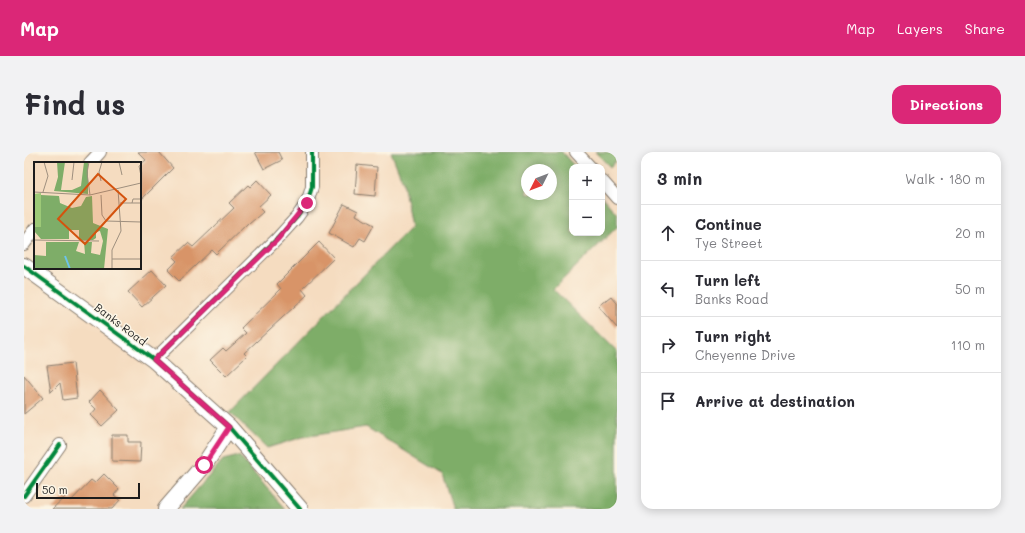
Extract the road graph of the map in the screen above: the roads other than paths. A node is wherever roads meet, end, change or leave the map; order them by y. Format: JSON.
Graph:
{"nodes":[{"id":1,"x":312,"y":152,"type":"edge"},
{"id":2,"x":576,"y":152,"type":"edge"},
{"id":3,"x":587,"y":164,"type":"edge"},
{"id":4,"x":605,"y":184,"type":"edge"},
{"id":5,"x":617,"y":198,"type":"edge"},
{"id":6,"x":34,"y":230,"type":"edge"},
{"id":7,"x":24,"y":244,"type":"edge"},
{"id":8,"x":24,"y":266,"type":"edge"},
{"id":9,"x":154,"y":360,"type":"junction"},
{"id":10,"x":229,"y":427,"type":"junction"},
{"id":11,"x":60,"y":445,"type":"dead end"},
{"id":12,"x":24,"y":496,"type":"edge"},
{"id":13,"x":166,"y":509,"type":"edge"},
{"id":14,"x":300,"y":509,"type":"edge"}],
"edges":[{"from":1,"to":9,"type":"street"},
{"from":2,"to":3,"type":"street"},
{"from":4,"to":5,"type":"street"},
{"from":6,"to":7,"type":"street"},
{"from":8,"to":9,"type":"street","name":"Banks Road"},
{"from":9,"to":10,"type":"street","name":"Banks Road"},
{"from":10,"to":13,"type":"street"},
{"from":10,"to":14,"type":"street","name":"Banks Road"},
{"from":11,"to":12,"type":"street"}]}
